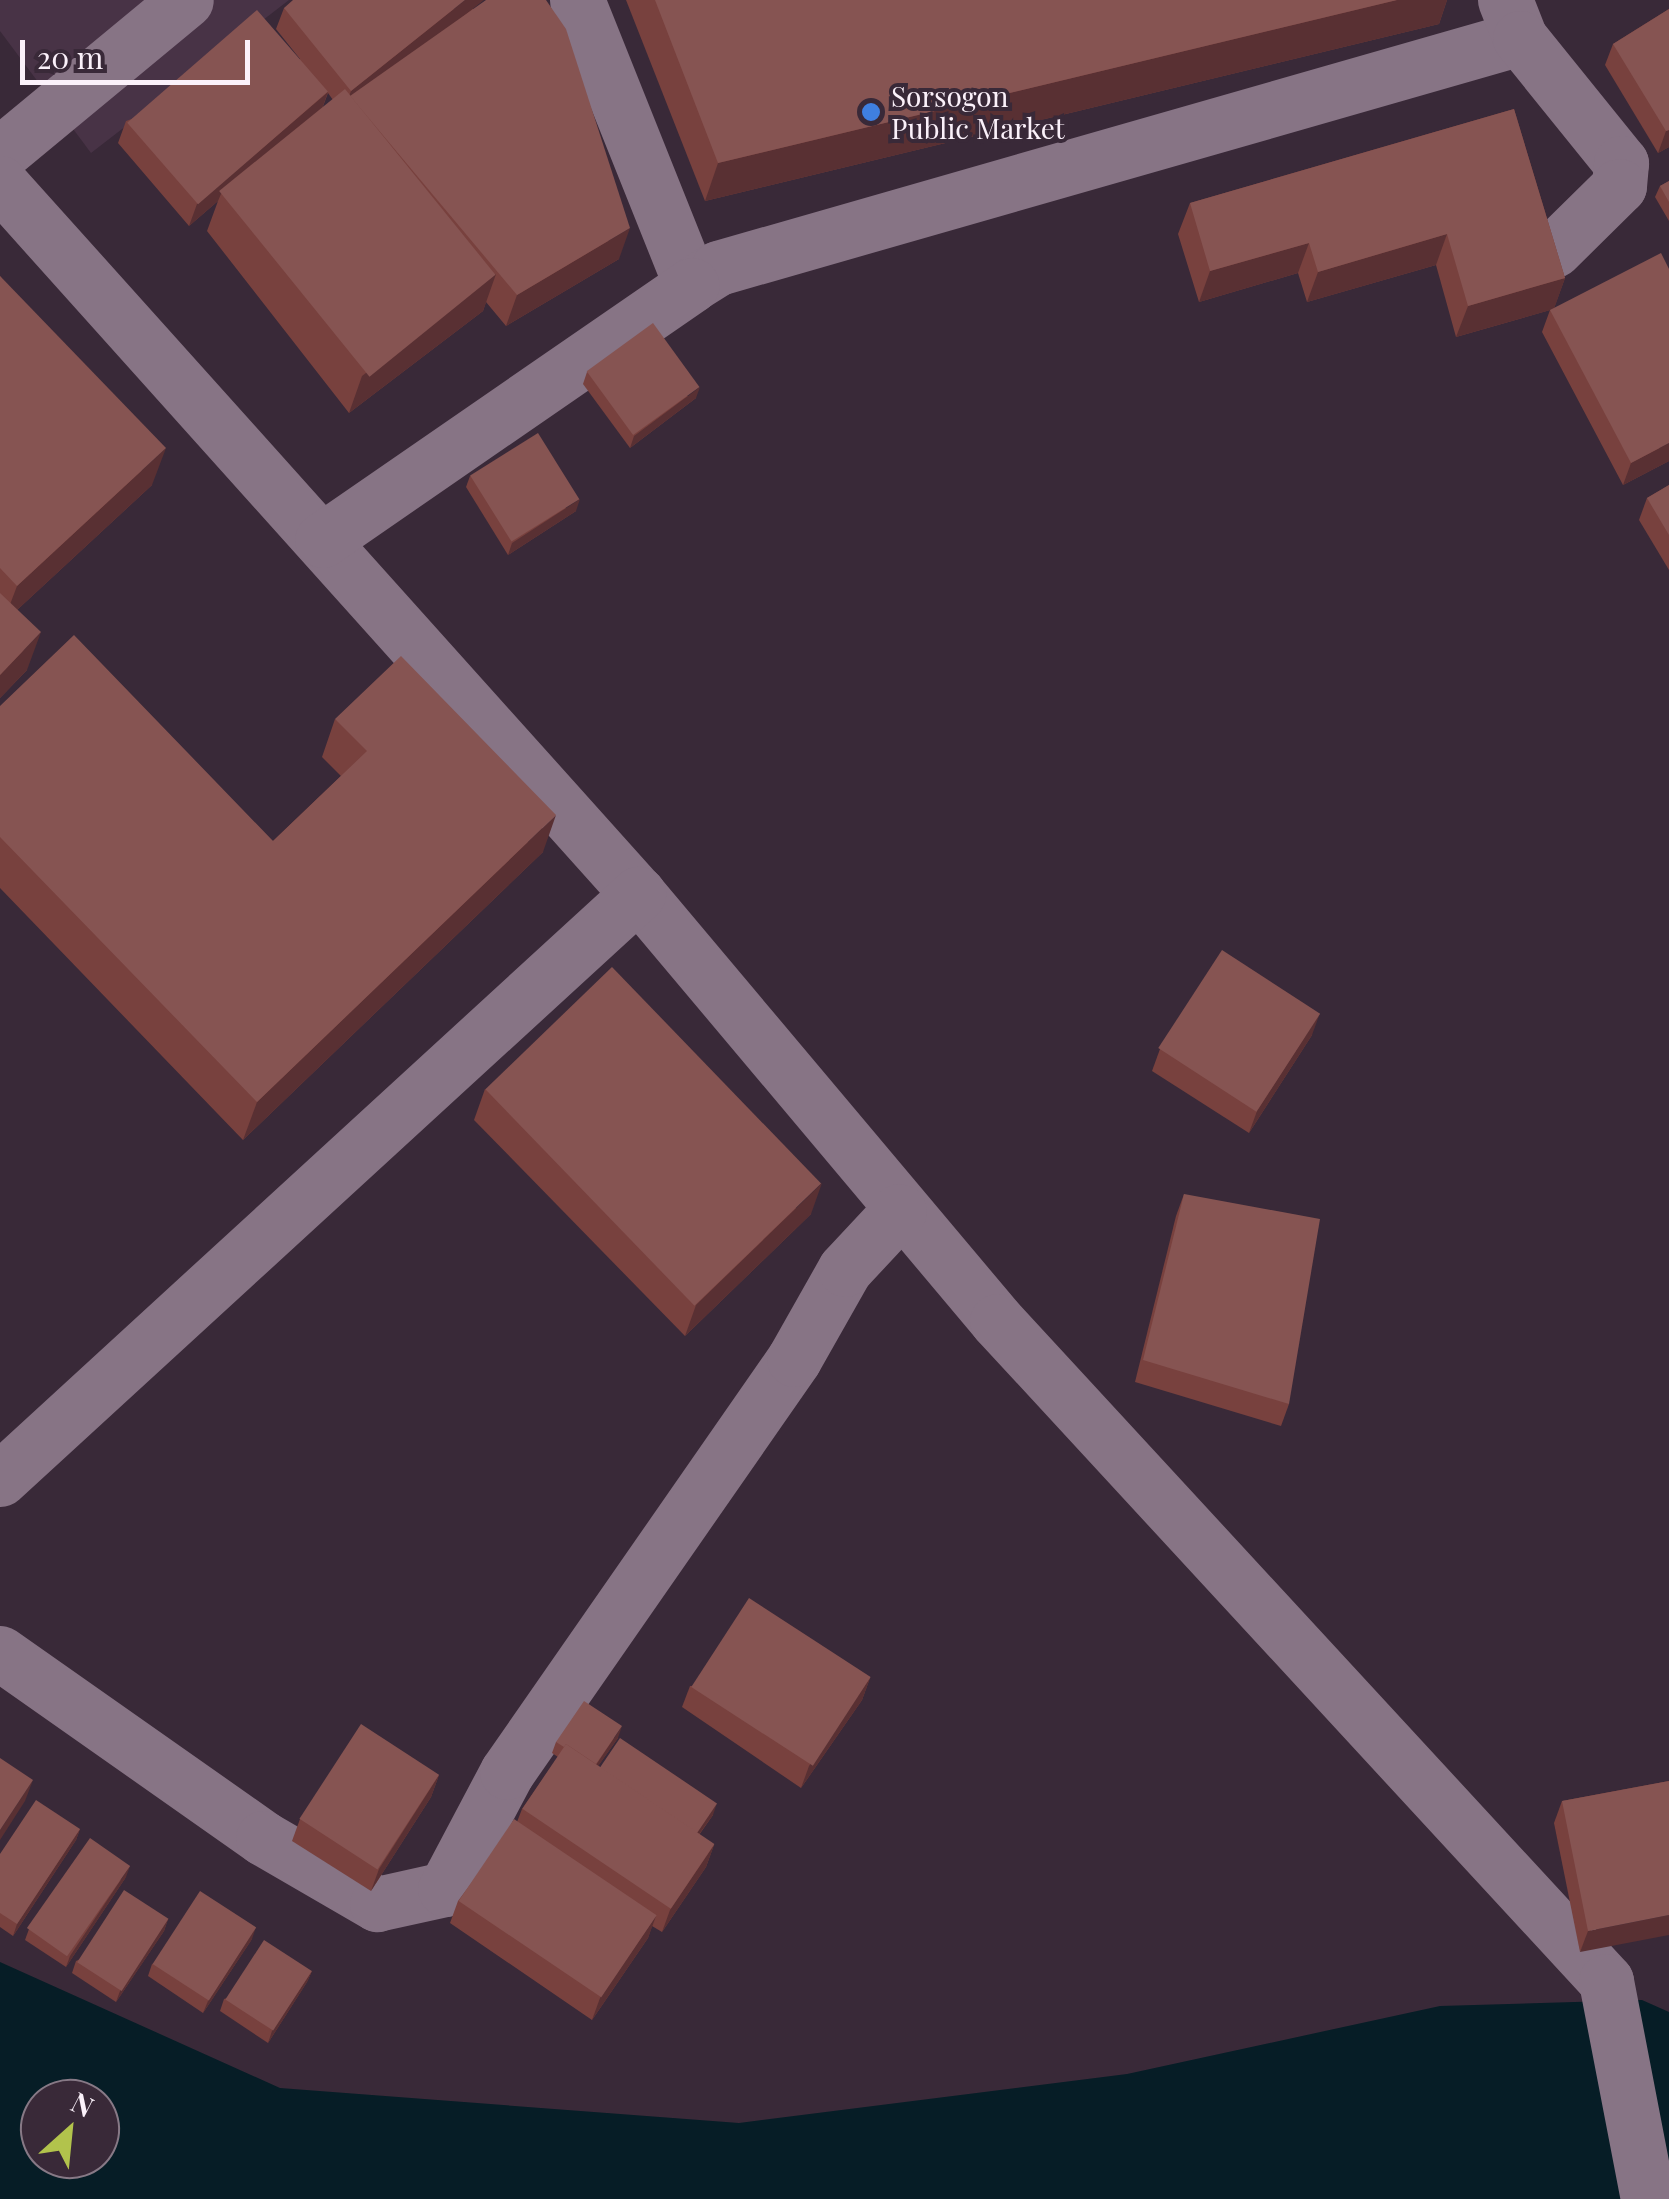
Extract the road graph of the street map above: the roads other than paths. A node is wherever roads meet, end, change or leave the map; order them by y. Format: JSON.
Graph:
{"nodes":[{"id":1,"x":186,"y":0,"type":"edge"},
{"id":2,"x":577,"y":0,"type":"edge"},
{"id":3,"x":1513,"y":19,"type":"edge"},
{"id":4,"x":0,"y":154,"type":"edge"},
{"id":5,"x":0,"y":183,"type":"edge"},
{"id":6,"x":1554,"y":250,"type":"edge"},
{"id":7,"x":691,"y":285,"type":"junction"},
{"id":8,"x":322,"y":540,"type":"junction"},
{"id":9,"x":638,"y":894,"type":"junction"},
{"id":10,"x":898,"y":1211,"type":"junction"},
{"id":11,"x":0,"y":1478,"type":"edge"},
{"id":12,"x":0,"y":1653,"type":"edge"},
{"id":13,"x":1648,"y":2199,"type":"edge"}],
"edges":[{"from":1,"to":4,"type":"street"},
{"from":2,"to":7,"type":"street"},
{"from":3,"to":6,"type":"street"},
{"from":3,"to":7,"type":"street"},
{"from":5,"to":8,"type":"street"},
{"from":7,"to":8,"type":"street"},
{"from":8,"to":9,"type":"street"},
{"from":9,"to":10,"type":"street"},
{"from":9,"to":11,"type":"street"},
{"from":10,"to":12,"type":"street"},
{"from":10,"to":13,"type":"street"}]}
